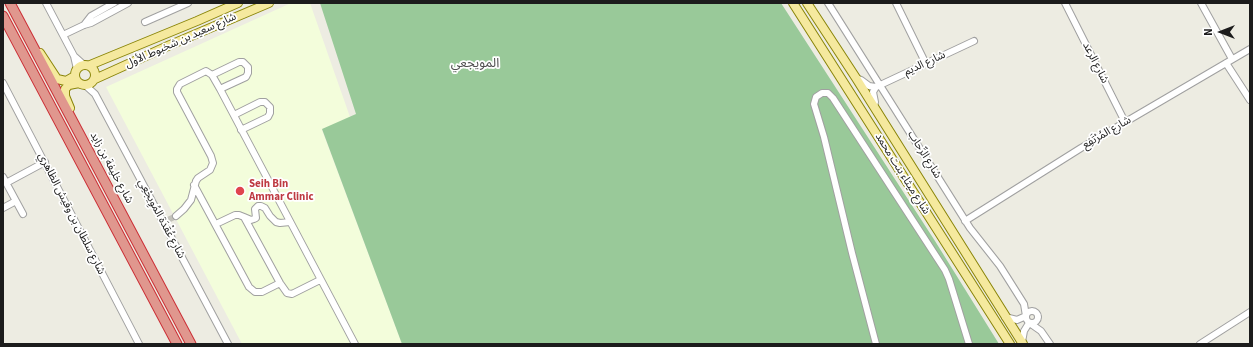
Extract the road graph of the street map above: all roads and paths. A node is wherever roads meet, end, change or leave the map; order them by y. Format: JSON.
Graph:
{"nodes":[{"id":1,"x":10,"y":3,"type":"edge"},
{"id":2,"x":46,"y":3,"type":"edge"},
{"id":3,"x":114,"y":3,"type":"edge"},
{"id":4,"x":128,"y":3,"type":"edge"},
{"id":5,"x":188,"y":3,"type":"edge"},
{"id":6,"x":238,"y":3,"type":"edge"},
{"id":7,"x":269,"y":3,"type":"edge"},
{"id":8,"x":793,"y":3,"type":"edge"},
{"id":9,"x":807,"y":3,"type":"edge"},
{"id":10,"x":828,"y":3,"type":"edge"},
{"id":11,"x":896,"y":3,"type":"edge"},
{"id":12,"x":1065,"y":3,"type":"edge"},
{"id":13,"x":1201,"y":3,"type":"edge"},
{"id":14,"x":3,"y":16,"type":"edge"},
{"id":15,"x":145,"y":22,"type":"dead end"},
{"id":16,"x":197,"y":22,"type":"junction"},
{"id":17,"x":84,"y":25,"type":"junction"},
{"id":18,"x":63,"y":35,"type":"junction"},
{"id":19,"x":974,"y":41,"type":"dead end"},
{"id":20,"x":31,"y":45,"type":"junction"},
{"id":21,"x":170,"y":45,"type":"junction"},
{"id":22,"x":1250,"y":49,"type":"edge"},
{"id":23,"x":74,"y":56,"type":"junction"},
{"id":24,"x":1229,"y":61,"type":"junction"},
{"id":25,"x":926,"y":64,"type":"junction"},
{"id":26,"x":87,"y":65,"type":"junction"},
{"id":27,"x":212,"y":75,"type":"junction"},
{"id":28,"x":856,"y":78,"type":"junction"},
{"id":29,"x":84,"y":79,"type":"junction"},
{"id":30,"x":3,"y":83,"type":"edge"},
{"id":31,"x":878,"y":86,"type":"junction"},
{"id":32,"x":220,"y":89,"type":"junction"},
{"id":33,"x":1250,"y":100,"type":"edge"},
{"id":34,"x":874,"y":107,"type":"junction"},
{"id":35,"x":234,"y":115,"type":"junction"},
{"id":36,"x":1125,"y":122,"type":"junction"},
{"id":37,"x":241,"y":130,"type":"junction"},
{"id":38,"x":84,"y":144,"type":"junction"},
{"id":39,"x":45,"y":162,"type":"junction"},
{"id":40,"x":3,"y":177,"type":"edge"},
{"id":41,"x":6,"y":183,"type":"junction"},
{"id":42,"x":194,"y":184,"type":"junction"},
{"id":43,"x":16,"y":201,"type":"junction"},
{"id":44,"x":3,"y":208,"type":"edge"},
{"id":45,"x":23,"y":214,"type":"dead end"},
{"id":46,"x":176,"y":216,"type":"tunnel mouth"},
{"id":47,"x":244,"y":218,"type":"junction"},
{"id":48,"x":965,"y":221,"type":"junction"},
{"id":49,"x":290,"y":222,"type":"junction"},
{"id":50,"x":216,"y":224,"type":"junction"},
{"id":51,"x":320,"y":280,"type":"junction"},
{"id":52,"x":280,"y":283,"type":"junction"},
{"id":53,"x":1024,"y":304,"type":"junction"},
{"id":54,"x":1035,"y":311,"type":"junction"},
{"id":55,"x":1250,"y":312,"type":"edge"},
{"id":56,"x":1026,"y":316,"type":"junction"},
{"id":57,"x":1005,"y":317,"type":"junction"},
{"id":58,"x":1039,"y":317,"type":"junction"},
{"id":59,"x":1030,"y":324,"type":"junction"},
{"id":60,"x":1042,"y":331,"type":"junction"},
{"id":61,"x":1022,"y":343,"type":"edge"},
{"id":62,"x":139,"y":344,"type":"edge"},
{"id":63,"x":177,"y":344,"type":"edge"},
{"id":64,"x":191,"y":344,"type":"edge"},
{"id":65,"x":228,"y":344,"type":"edge"},
{"id":66,"x":355,"y":344,"type":"edge"},
{"id":67,"x":876,"y":344,"type":"edge"},
{"id":68,"x":969,"y":344,"type":"edge"},
{"id":69,"x":1010,"y":344,"type":"edge"},
{"id":70,"x":1050,"y":344,"type":"edge"},
{"id":71,"x":1200,"y":344,"type":"edge"}],
"edges":[{"from":1,"to":20,"type":"highway","name":"شارع خليفة بن زايد"},
{"from":2,"to":18,"type":"street"},
{"from":3,"to":17,"type":"street"},
{"from":4,"to":17,"type":"street"},
{"from":5,"to":15,"type":"street"},
{"from":6,"to":16,"type":"main road","name":"شارع سعيد بن شخبوط الأول"},
{"from":7,"to":21,"type":"main road","name":"شارع سعيد بن شخبوط الأول"},
{"from":8,"to":69,"type":"main road","name":"شارع ميثاء بنت محمد"},
{"from":9,"to":28,"type":"main road","name":"شارع ميثاء بنت محمد"},
{"from":10,"to":31,"type":"street","name":"شارع الرِّحاب"},
{"from":11,"to":25,"type":"street"},
{"from":12,"to":36,"type":"street","name":"شارع الرعد"},
{"from":13,"to":24,"type":"street"},
{"from":14,"to":63,"type":"highway"},
{"from":16,"to":21,"type":"main road"},
{"from":16,"to":26,"type":"main road","name":"شارع سعيد بن شخبوط الأول"},
{"from":17,"to":18,"type":"street"},
{"from":18,"to":23,"type":"street"},
{"from":19,"to":25,"type":"street","name":"شارع الديم"},
{"from":20,"to":29,"type":"main road","name":"شارع سعيد بن شخبوط الأول"},
{"from":20,"to":38,"type":"highway","name":"شارع خليفة بن زايد"},
{"from":21,"to":29,"type":"main road","name":"شارع سعيد بن شخبوط الأول"},
{"from":22,"to":24,"type":"street","name":"شارع المُرْتَفِع"},
{"from":23,"to":26,"type":"street"},
{"from":23,"to":29,"type":"street"},
{"from":24,"to":33,"type":"street"},
{"from":24,"to":36,"type":"street","name":"شارع المُرْتَفِع"},
{"from":25,"to":31,"type":"street","name":"شارع الديم"},
{"from":26,"to":29,"type":"main road","name":"شارع سعيد بن شخبوط الأول"},
{"from":26,"to":29,"type":"main road"},
{"from":27,"to":32,"type":"street"},
{"from":27,"to":32,"type":"street"},
{"from":27,"to":42,"type":"street"},
{"from":28,"to":31,"type":"street"},
{"from":28,"to":34,"type":"main road","name":"شارع ميثاء بنت محمد"},
{"from":29,"to":38,"type":"main road","name":"شارع سعيد بن شخبوط الأول"},
{"from":29,"to":65,"type":"street","name":"شارع عُقْدَة المُوِيجْعِي"},
{"from":30,"to":39,"type":"street","name":"شارع سلطان بن وقيش الظاهري"},
{"from":31,"to":34,"type":"street"},
{"from":31,"to":48,"type":"street","name":"شارع الرِّحاب"},
{"from":32,"to":35,"type":"street"},
{"from":34,"to":57,"type":"main road","name":"شارع ميثاء بنت محمد"},
{"from":35,"to":37,"type":"street"},
{"from":35,"to":37,"type":"street"},
{"from":36,"to":48,"type":"street","name":"شارع المُرْتَفِع"},
{"from":37,"to":49,"type":"street"},
{"from":38,"to":64,"type":"highway","name":"شارع خليفة بن زايد"},
{"from":39,"to":41,"type":"street"},
{"from":39,"to":62,"type":"street","name":"شارع سلطان بن وقيش الظاهري"},
{"from":40,"to":41,"type":"street"},
{"from":41,"to":43,"type":"street"},
{"from":42,"to":46,"type":"street"},
{"from":42,"to":50,"type":"street"},
{"from":43,"to":44,"type":"street"},
{"from":43,"to":45,"type":"street"},
{"from":47,"to":49,"type":"street"},
{"from":47,"to":50,"type":"street"},
{"from":47,"to":52,"type":"street"},
{"from":48,"to":53,"type":"street","name":"شارع الرِّحاب"},
{"from":49,"to":51,"type":"street"},
{"from":50,"to":52,"type":"street"},
{"from":51,"to":52,"type":"street"},
{"from":51,"to":66,"type":"street"},
{"from":53,"to":54,"type":"street","name":"شارع الرِّحاب"},
{"from":53,"to":56,"type":"street","name":"شارع الرِّحاب"},
{"from":54,"to":56,"type":"street"},
{"from":54,"to":58,"type":"street"},
{"from":55,"to":71,"type":"street"},
{"from":56,"to":57,"type":"street"},
{"from":56,"to":59,"type":"street"},
{"from":57,"to":61,"type":"main road","name":"شارع ميثاء بنت محمد"},
{"from":58,"to":59,"type":"street"},
{"from":58,"to":60,"type":"street"},
{"from":59,"to":60,"type":"street"},
{"from":59,"to":61,"type":"street"},
{"from":60,"to":70,"type":"street"},
{"from":67,"to":68,"type":"street"}]}
